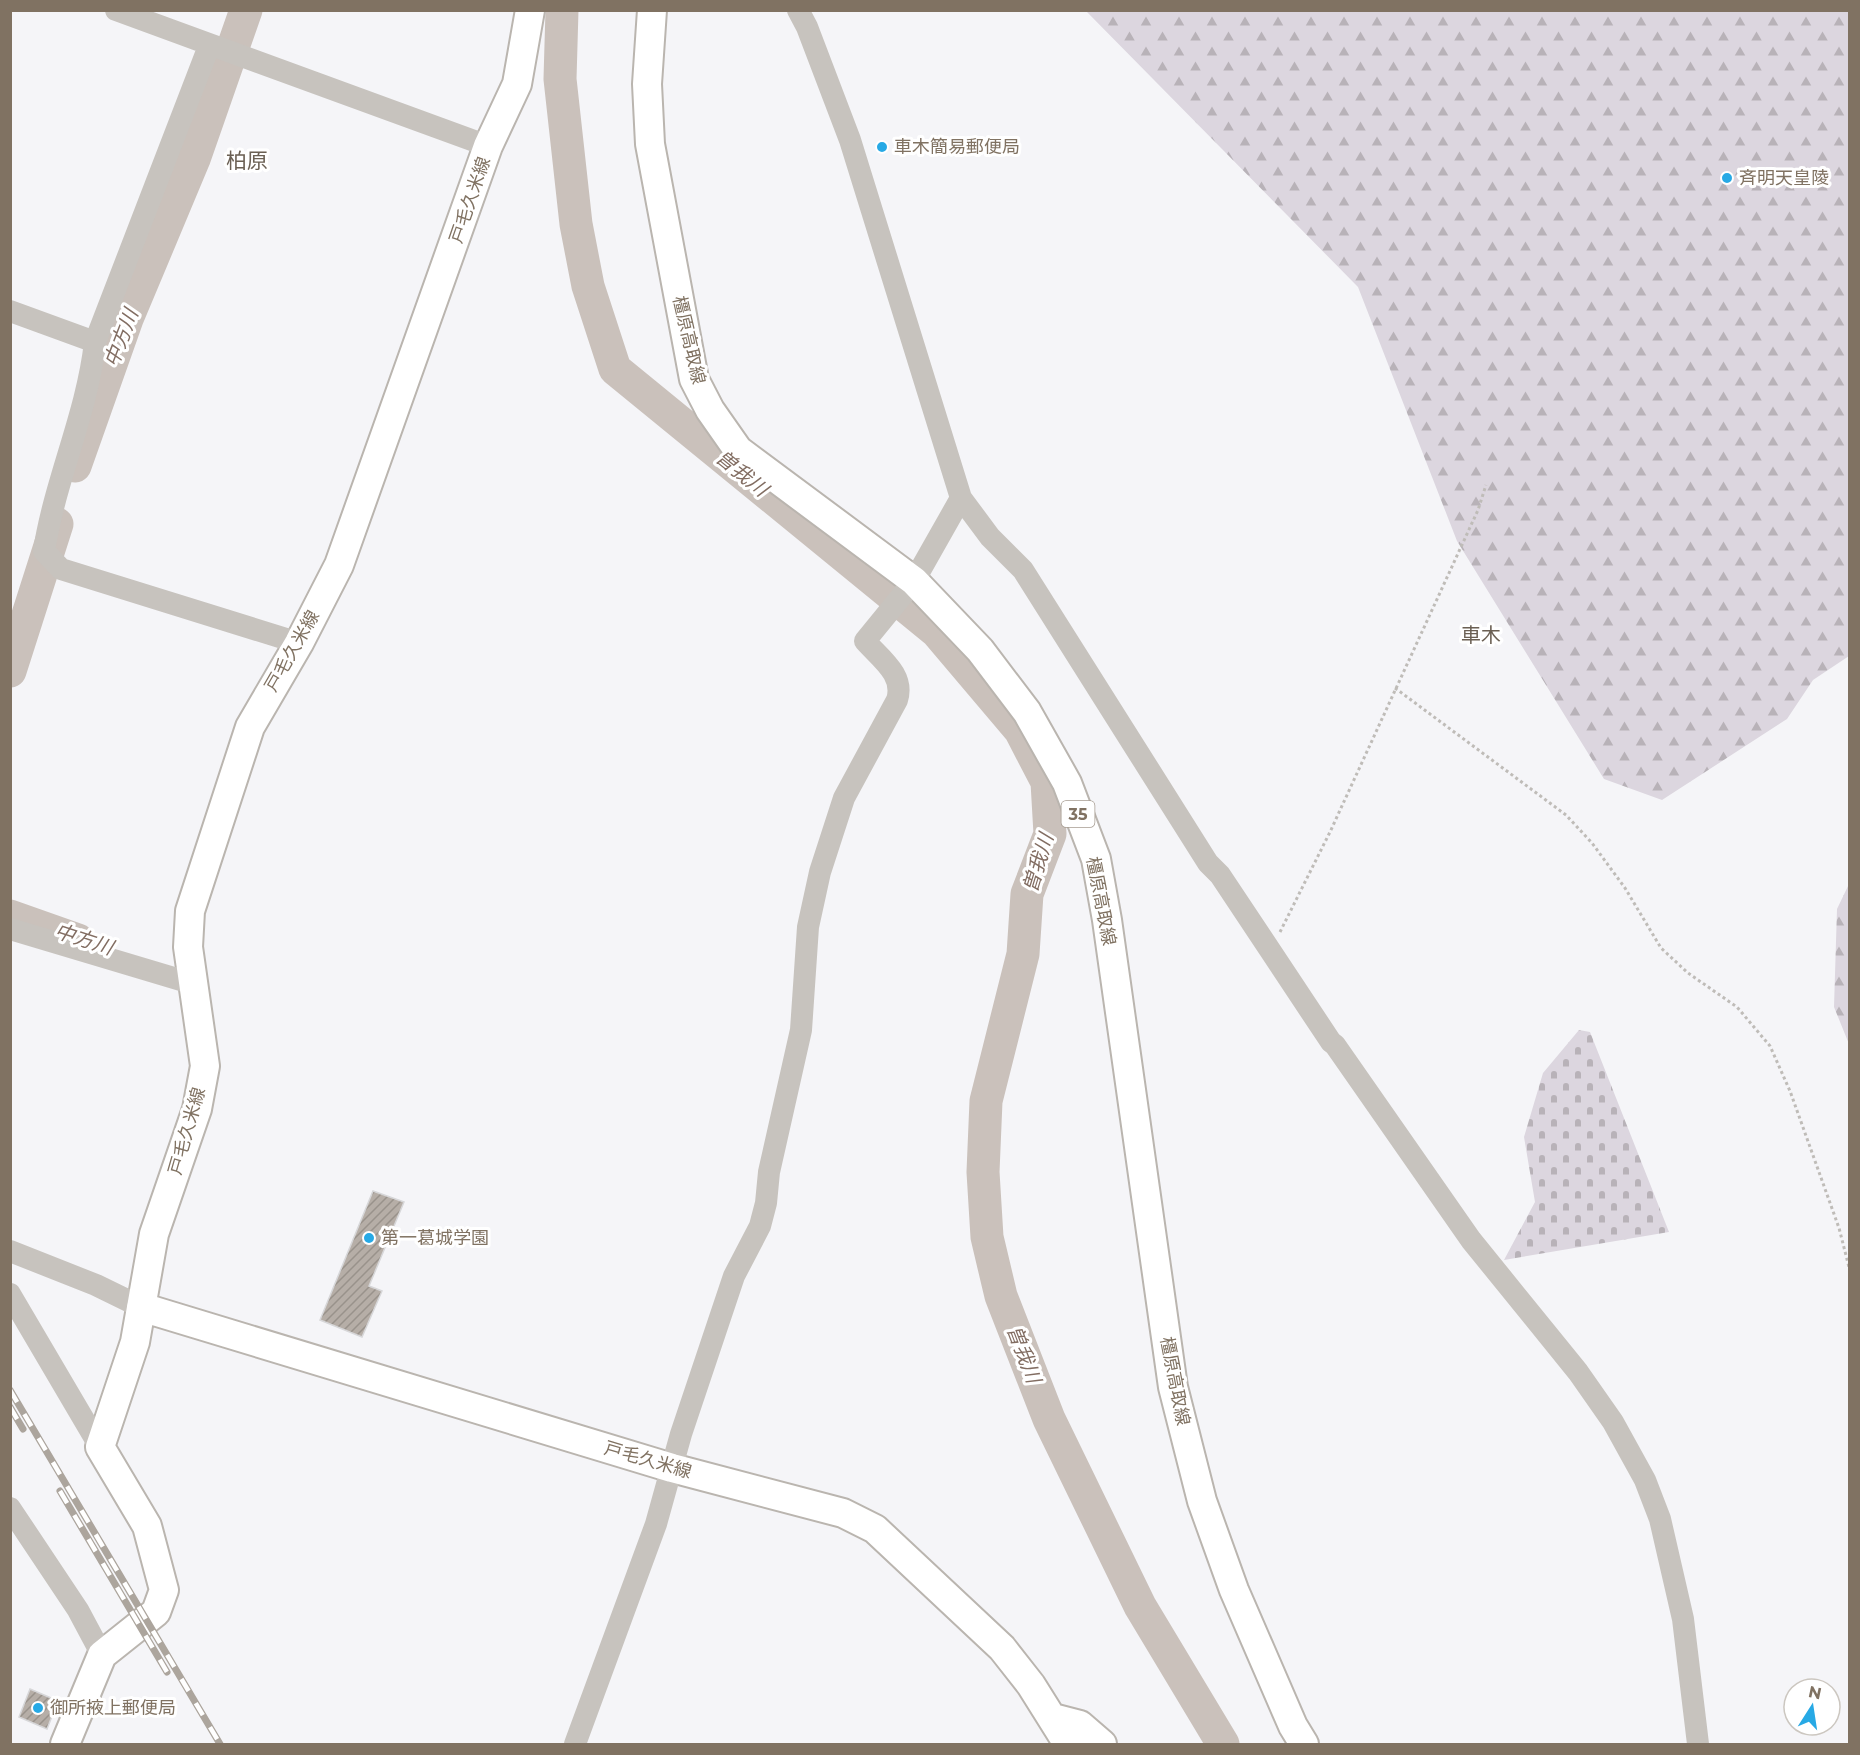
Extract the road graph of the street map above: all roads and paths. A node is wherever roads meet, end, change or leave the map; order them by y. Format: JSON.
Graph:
{"nodes":[{"id":1,"x":116,"y":10,"type":"edge"},
{"id":2,"x":530,"y":10,"type":"edge"},
{"id":3,"x":652,"y":10,"type":"edge"},
{"id":4,"x":798,"y":10,"type":"edge"},
{"id":5,"x":209,"y":46,"type":"junction"},
{"id":6,"x":488,"y":146,"type":"junction"},
{"id":7,"x":10,"y":311,"type":"edge"},
{"id":8,"x":95,"y":342,"type":"junction"},
{"id":9,"x":1486,"y":485,"type":"dead end"},
{"id":10,"x":961,"y":498,"type":"junction"},
{"id":11,"x":914,"y":581,"type":"junction"},
{"id":12,"x":299,"y":643,"type":"junction"},
{"id":13,"x":1395,"y":688,"type":"junction"},
{"id":14,"x":10,"y":929,"type":"edge"},
{"id":15,"x":1270,"y":952,"type":"junction"},
{"id":16,"x":194,"y":984,"type":"junction"},
{"id":17,"x":10,"y":1251,"type":"edge"},
{"id":18,"x":1850,"y":1271,"type":"edge"},
{"id":19,"x":10,"y":1294,"type":"edge"},
{"id":20,"x":141,"y":1307,"type":"junction"},
{"id":21,"x":100,"y":1446,"type":"junction"},
{"id":22,"x":672,"y":1468,"type":"junction"},
{"id":23,"x":10,"y":1508,"type":"edge"},
{"id":24,"x":102,"y":1655,"type":"junction"},
{"id":25,"x":1053,"y":1718,"type":"junction"},
{"id":26,"x":65,"y":1744,"type":"edge"},
{"id":27,"x":575,"y":1744,"type":"edge"},
{"id":28,"x":1068,"y":1744,"type":"edge"},
{"id":29,"x":1102,"y":1744,"type":"edge"},
{"id":30,"x":1304,"y":1744,"type":"edge"},
{"id":31,"x":1698,"y":1744,"type":"edge"}],
"edges":[{"from":1,"to":5,"type":"street"},
{"from":2,"to":6,"type":"main road","name":"戸毛久米線"},
{"from":3,"to":11,"type":"main road","name":"橿原高取線","number":"35"},
{"from":4,"to":10,"type":"street"},
{"from":5,"to":6,"type":"street"},
{"from":5,"to":8,"type":"street"},
{"from":6,"to":12,"type":"main road","name":"戸毛久米線"},
{"from":7,"to":8,"type":"street"},
{"from":8,"to":12,"type":"street"},
{"from":9,"to":13,"type":"path"},
{"from":10,"to":11,"type":"street"},
{"from":10,"to":15,"type":"street"},
{"from":11,"to":22,"type":"street"},
{"from":11,"to":30,"type":"main road","name":"橿原高取線","number":"35"},
{"from":12,"to":16,"type":"main road","name":"戸毛久米線"},
{"from":13,"to":15,"type":"path"},
{"from":13,"to":18,"type":"path"},
{"from":14,"to":16,"type":"street"},
{"from":15,"to":31,"type":"street"},
{"from":16,"to":20,"type":"main road","name":"戸毛久米線"},
{"from":17,"to":20,"type":"street"},
{"from":19,"to":21,"type":"street"},
{"from":20,"to":21,"type":"main road","name":"戸毛久米線"},
{"from":20,"to":22,"type":"main road","name":"戸毛久米線"},
{"from":21,"to":24,"type":"main road"},
{"from":22,"to":25,"type":"main road","name":"戸毛久米線"},
{"from":22,"to":27,"type":"street"},
{"from":23,"to":24,"type":"street"},
{"from":24,"to":26,"type":"main road"},
{"from":25,"to":28,"type":"main road","name":"戸毛久米線"},
{"from":25,"to":29,"type":"main road"}]}
